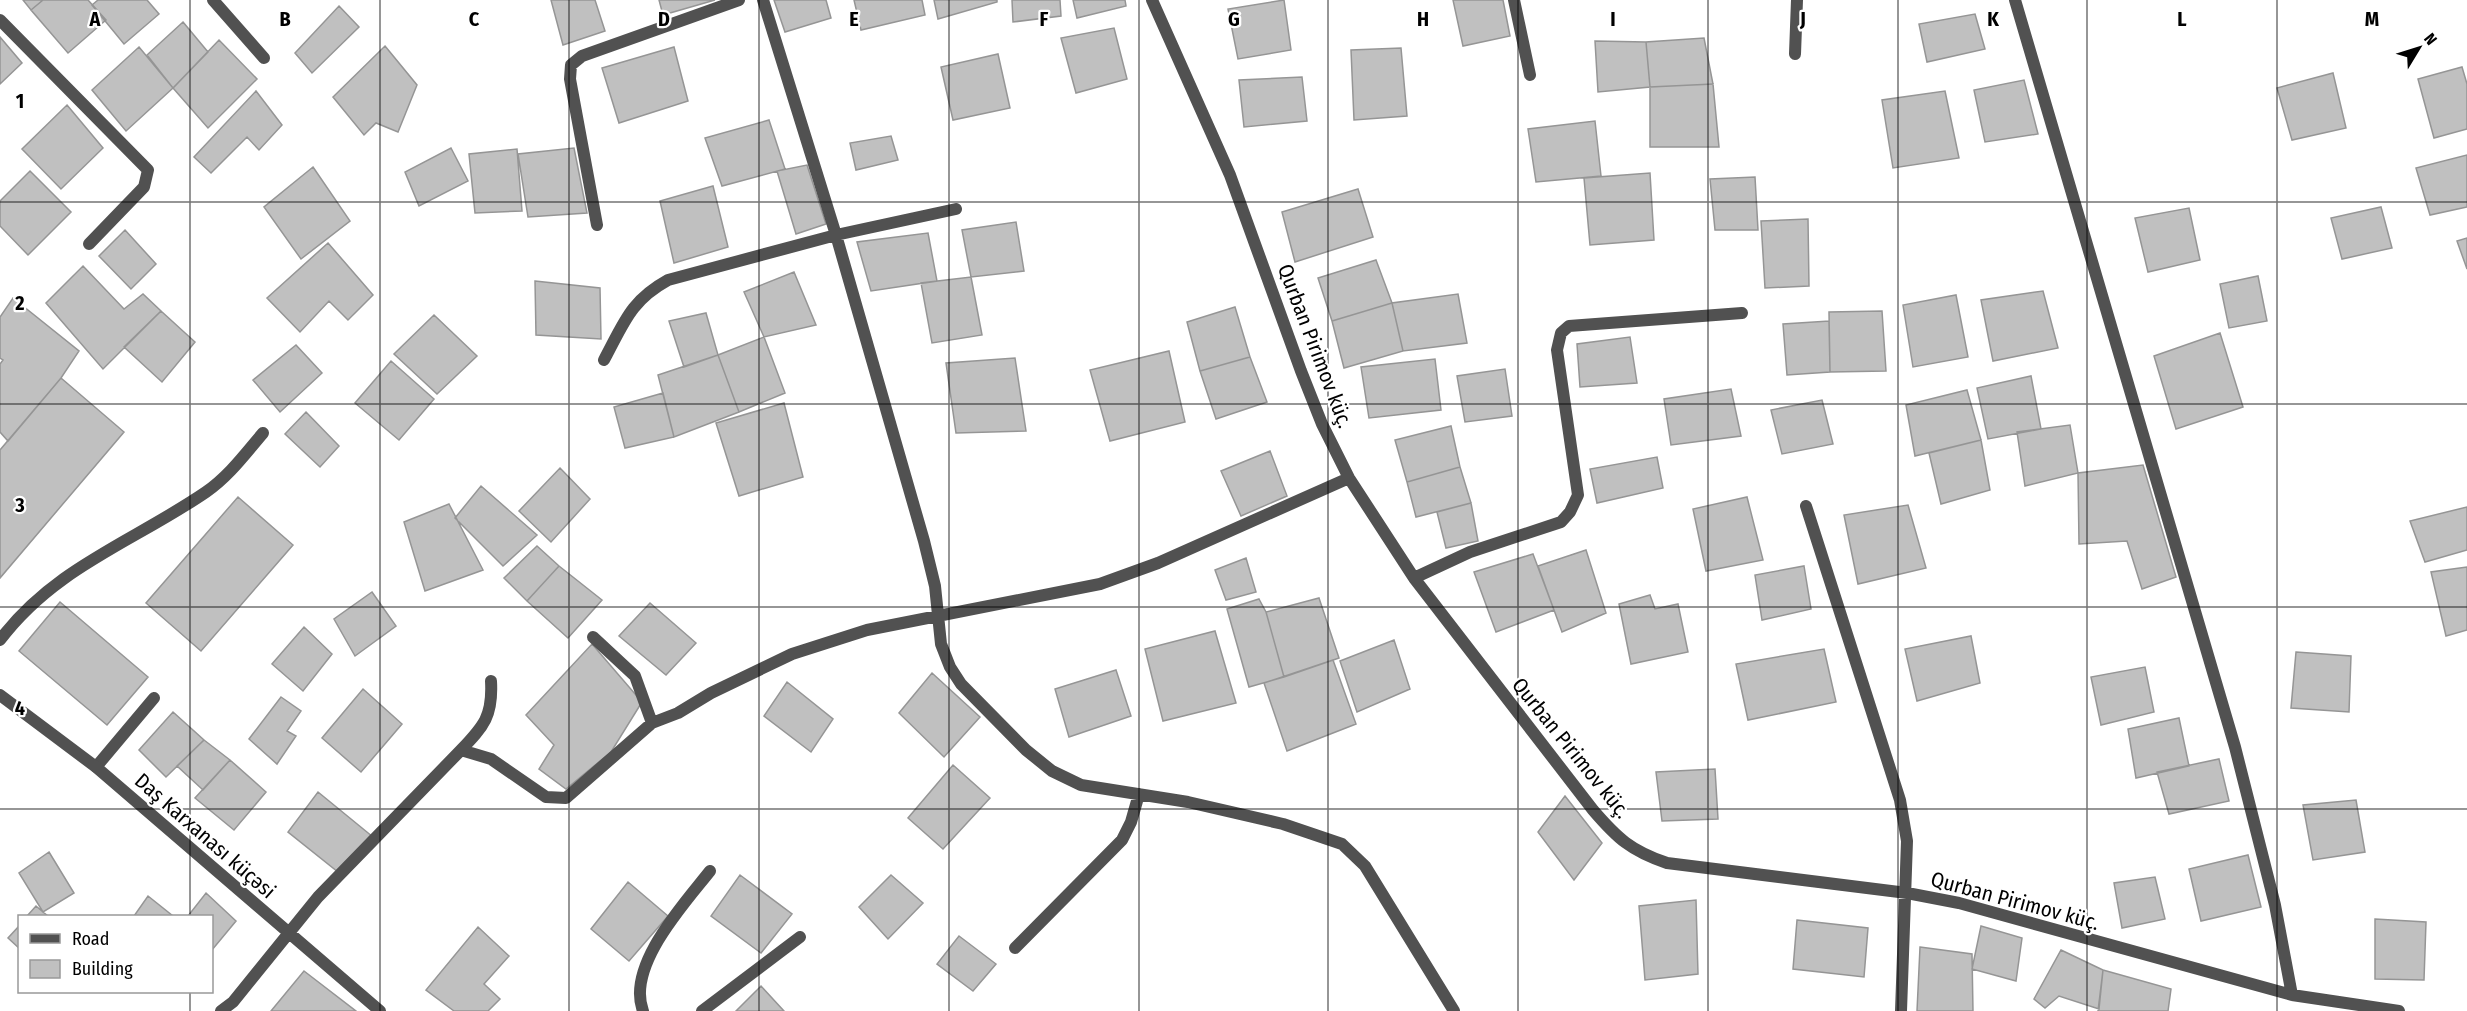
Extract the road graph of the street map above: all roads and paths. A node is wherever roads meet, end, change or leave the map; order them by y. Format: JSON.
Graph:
{"nodes":[{"id":1,"x":213,"y":0,"type":"edge"},
{"id":2,"x":739,"y":0,"type":"edge"},
{"id":3,"x":763,"y":0,"type":"edge"},
{"id":4,"x":1152,"y":0,"type":"edge"},
{"id":5,"x":1514,"y":0,"type":"edge"},
{"id":6,"x":1797,"y":0,"type":"edge"},
{"id":7,"x":2015,"y":0,"type":"edge"},
{"id":8,"x":0,"y":20,"type":"edge"},
{"id":9,"x":1795,"y":54,"type":"dead end"},
{"id":10,"x":264,"y":58,"type":"dead end"},
{"id":11,"x":1530,"y":75,"type":"dead end"},
{"id":12,"x":956,"y":209,"type":"dead end"},
{"id":13,"x":597,"y":225,"type":"dead end"},
{"id":14,"x":836,"y":235,"type":"junction"},
{"id":15,"x":89,"y":244,"type":"dead end"},
{"id":16,"x":1742,"y":313,"type":"dead end"},
{"id":17,"x":604,"y":360,"type":"dead end"},
{"id":18,"x":263,"y":433,"type":"dead end"},
{"id":19,"x":1349,"y":477,"type":"junction"},
{"id":20,"x":1806,"y":506,"type":"dead end"},
{"id":21,"x":1414,"y":578,"type":"junction"},
{"id":22,"x":939,"y":616,"type":"junction"},
{"id":23,"x":593,"y":637,"type":"dead end"},
{"id":24,"x":0,"y":640,"type":"edge"},
{"id":25,"x":491,"y":681,"type":"dead end"},
{"id":26,"x":0,"y":695,"type":"edge"},
{"id":27,"x":154,"y":698,"type":"dead end"},
{"id":28,"x":652,"y":723,"type":"junction"},
{"id":29,"x":461,"y":750,"type":"junction"},
{"id":30,"x":96,"y":767,"type":"junction"},
{"id":31,"x":1139,"y":794,"type":"junction"},
{"id":32,"x":710,"y":872,"type":"dead end"},
{"id":33,"x":1907,"y":893,"type":"junction"},
{"id":34,"x":288,"y":934,"type":"junction"},
{"id":35,"x":800,"y":937,"type":"dead end"},
{"id":36,"x":1015,"y":948,"type":"dead end"},
{"id":37,"x":2292,"y":995,"type":"junction"},
{"id":38,"x":221,"y":1011,"type":"edge"},
{"id":39,"x":380,"y":1011,"type":"edge"},
{"id":40,"x":643,"y":1011,"type":"edge"},
{"id":41,"x":702,"y":1011,"type":"edge"},
{"id":42,"x":1454,"y":1011,"type":"edge"},
{"id":43,"x":1901,"y":1011,"type":"edge"},
{"id":44,"x":2399,"y":1011,"type":"edge"}],
"edges":[{"from":1,"to":10,"type":"street"},
{"from":2,"to":13,"type":"street"},
{"from":3,"to":14,"type":"street"},
{"from":4,"to":19,"type":"street","name":"Qurban Pirimov küç."},
{"from":5,"to":11,"type":"street"},
{"from":6,"to":9,"type":"street"},
{"from":7,"to":37,"type":"street"},
{"from":8,"to":15,"type":"street"},
{"from":12,"to":14,"type":"street"},
{"from":14,"to":17,"type":"street"},
{"from":14,"to":22,"type":"street"},
{"from":16,"to":21,"type":"street"},
{"from":18,"to":24,"type":"street"},
{"from":19,"to":21,"type":"street","name":"Qurban Pirimov küç."},
{"from":19,"to":22,"type":"street"},
{"from":20,"to":33,"type":"street"},
{"from":21,"to":33,"type":"street","name":"Qurban Pirimov küç."},
{"from":22,"to":28,"type":"street"},
{"from":22,"to":31,"type":"street"},
{"from":23,"to":28,"type":"street"},
{"from":25,"to":29,"type":"street"},
{"from":26,"to":30,"type":"street","name":"Daş Karxanası küçəsi"},
{"from":27,"to":30,"type":"street"},
{"from":28,"to":29,"type":"street"},
{"from":29,"to":34,"type":"street"},
{"from":30,"to":34,"type":"street","name":"Daş Karxanası küçəsi"},
{"from":31,"to":36,"type":"street"},
{"from":31,"to":42,"type":"street"},
{"from":32,"to":40,"type":"street"},
{"from":33,"to":37,"type":"street","name":"Qurban Pirimov küç."},
{"from":33,"to":43,"type":"street"},
{"from":34,"to":38,"type":"street"},
{"from":34,"to":39,"type":"street","name":"Daş Karxanası küçəsi"},
{"from":35,"to":41,"type":"street"},
{"from":37,"to":44,"type":"street","name":"Qurban Pirimov küç."}]}
